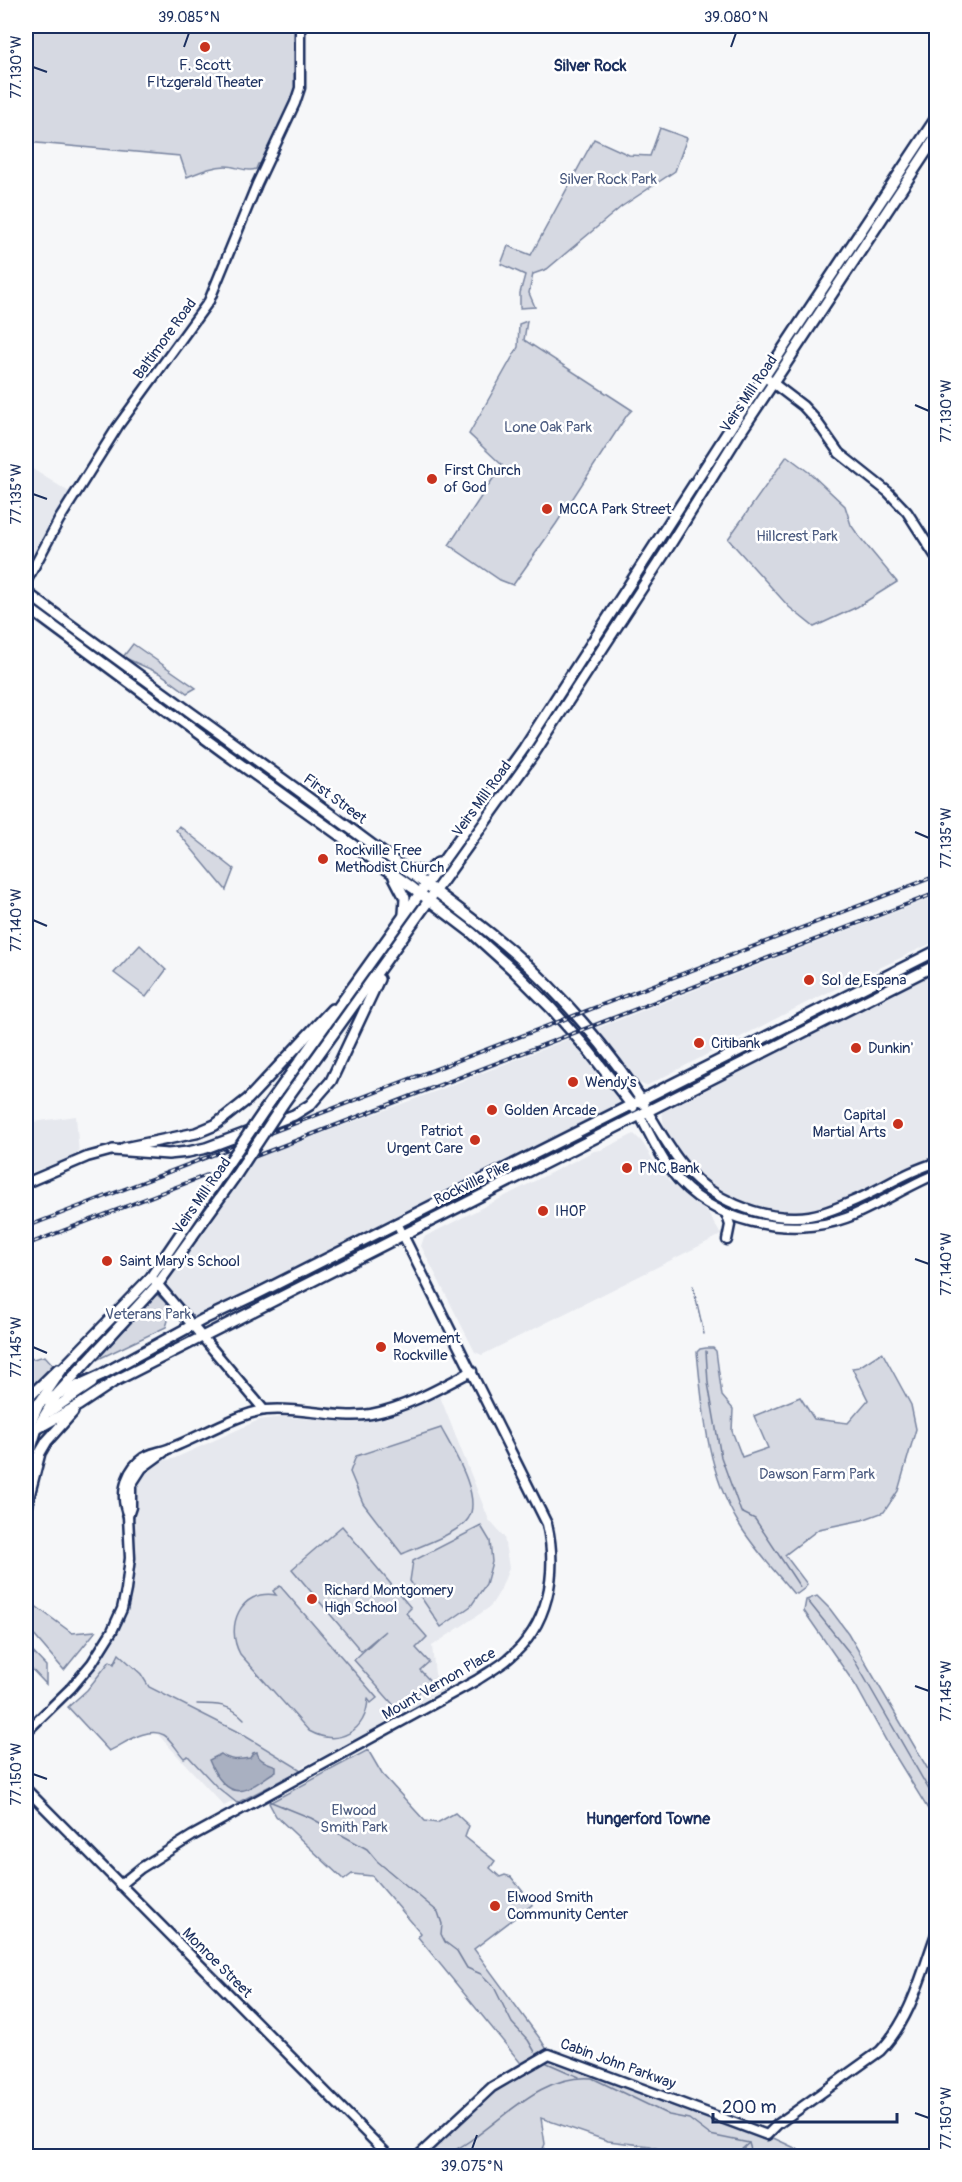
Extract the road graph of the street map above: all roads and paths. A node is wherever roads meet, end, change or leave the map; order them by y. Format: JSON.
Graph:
{"nodes":[{"id":1,"x":300,"y":26,"type":"edge"},
{"id":2,"x":936,"y":118,"type":"edge"},
{"id":3,"x":936,"y":138,"type":"edge"},
{"id":4,"x":765,"y":377,"type":"junction"},
{"id":5,"x":774,"y":384,"type":"junction"},
{"id":6,"x":936,"y":557,"type":"edge"},
{"id":7,"x":26,"y":582,"type":"edge"},
{"id":8,"x":26,"y":592,"type":"edge"},
{"id":9,"x":26,"y":606,"type":"edge"},
{"id":10,"x":447,"y":856,"type":"junction"},
{"id":11,"x":396,"y":863,"type":"junction"},
{"id":12,"x":390,"y":873,"type":"junction"},
{"id":13,"x":426,"y":884,"type":"junction"},
{"id":14,"x":435,"y":891,"type":"junction"},
{"id":15,"x":420,"y":893,"type":"junction"},
{"id":16,"x":429,"y":900,"type":"junction"},
{"id":17,"x":404,"y":916,"type":"junction"},
{"id":18,"x":936,"y":951,"type":"edge"},
{"id":19,"x":388,"y":959,"type":"junction"},
{"id":20,"x":936,"y":965,"type":"edge"},
{"id":21,"x":356,"y":984,"type":"junction"},
{"id":22,"x":641,"y":1099,"type":"junction"},
{"id":23,"x":631,"y":1104,"type":"junction"},
{"id":24,"x":644,"y":1114,"type":"junction"},
{"id":25,"x":113,"y":1150,"type":"junction"},
{"id":26,"x":936,"y":1163,"type":"edge"},
{"id":27,"x":936,"y":1174,"type":"edge"},
{"id":28,"x":26,"y":1183,"type":"edge"},
{"id":29,"x":726,"y":1213,"type":"junction"},
{"id":30,"x":397,"y":1223,"type":"junction"},
{"id":31,"x":403,"y":1234,"type":"junction"},
{"id":32,"x":727,"y":1240,"type":"dead end"},
{"id":33,"x":154,"y":1280,"type":"junction"},
{"id":34,"x":193,"y":1325,"type":"junction"},
{"id":35,"x":202,"y":1336,"type":"junction"},
{"id":36,"x":82,"y":1348,"type":"junction"},
{"id":37,"x":472,"y":1371,"type":"junction"},
{"id":38,"x":100,"y":1375,"type":"junction"},
{"id":39,"x":58,"y":1393,"type":"junction"},
{"id":40,"x":26,"y":1400,"type":"edge"},
{"id":41,"x":40,"y":1402,"type":"junction"},
{"id":42,"x":79,"y":1405,"type":"junction"},
{"id":43,"x":264,"y":1410,"type":"junction"},
{"id":44,"x":46,"y":1413,"type":"junction"},
{"id":45,"x":28,"y":1415,"type":"edge"},
{"id":46,"x":37,"y":1428,"type":"junction"},
{"id":47,"x":26,"y":1434,"type":"edge"},
{"id":48,"x":26,"y":1494,"type":"edge"},
{"id":49,"x":26,"y":1507,"type":"edge"},
{"id":50,"x":26,"y":1732,"type":"edge"},
{"id":51,"x":26,"y":1789,"type":"edge"},
{"id":52,"x":120,"y":1885,"type":"junction"},
{"id":53,"x":936,"y":1934,"type":"edge"},
{"id":54,"x":389,"y":2157,"type":"edge"},
{"id":55,"x":418,"y":2157,"type":"edge"}],
"edges":[{"from":1,"to":7,"type":"street","name":"Baltimore Road"},
{"from":2,"to":4,"type":"main road","name":"Veirs Mill Road"},
{"from":3,"to":5,"type":"main road","name":"Veirs Mill Road"},
{"from":4,"to":5,"type":"street"},
{"from":4,"to":10,"type":"main road","name":"Veirs Mill Road"},
{"from":5,"to":6,"type":"street"},
{"from":5,"to":14,"type":"main road","name":"Veirs Mill Road"},
{"from":8,"to":11,"type":"main road","name":"First Street"},
{"from":9,"to":12,"type":"main road","name":"First Street"},
{"from":10,"to":11,"type":"main road"},
{"from":10,"to":13,"type":"main road","name":"Veirs Mill Road"},
{"from":11,"to":13,"type":"main road","name":"First Street"},
{"from":12,"to":15,"type":"main road","name":"First Street"},
{"from":12,"to":17,"type":"main road"},
{"from":13,"to":14,"type":"main road","name":"First Street"},
{"from":13,"to":15,"type":"main road","name":"Veirs Mill Road"},
{"from":14,"to":16,"type":"main road","name":"Veirs Mill Road"},
{"from":14,"to":22,"type":"main road","name":"First Street"},
{"from":15,"to":16,"type":"main road","name":"First Street"},
{"from":15,"to":17,"type":"main road","name":"Veirs Mill Road"},
{"from":16,"to":19,"type":"main road","name":"Veirs Mill Road"},
{"from":16,"to":23,"type":"main road","name":"First Street"},
{"from":17,"to":21,"type":"main road","name":"Veirs Mill Road"},
{"from":18,"to":22,"type":"main road","name":"Rockville Pike"},
{"from":19,"to":25,"type":"main road"},
{"from":19,"to":33,"type":"main road","name":"Veirs Mill Road","bridge":true},
{"from":20,"to":24,"type":"main road","name":"Rockville Pike"},
{"from":21,"to":25,"type":"main road"},
{"from":21,"to":33,"type":"main road","name":"Veirs Mill Road","bridge":true},
{"from":22,"to":23,"type":"main road","name":"Rockville Pike"},
{"from":22,"to":24,"type":"main road","name":"First Street"},
{"from":23,"to":24,"type":"main road","name":"First Street"},
{"from":23,"to":30,"type":"main road","name":"Rockville Pike"},
{"from":24,"to":26,"type":"street"},
{"from":24,"to":29,"type":"street"},
{"from":24,"to":31,"type":"main road","name":"Rockville Pike"},
{"from":25,"to":28,"type":"street"},
{"from":27,"to":29,"type":"street"},
{"from":29,"to":32,"type":"street"},
{"from":30,"to":31,"type":"street","name":"Mount Vernon Place"},
{"from":30,"to":34,"type":"main road","name":"Rockville Pike"},
{"from":31,"to":35,"type":"main road","name":"Rockville Pike"},
{"from":31,"to":37,"type":"street","name":"Mount Vernon Place"},
{"from":33,"to":34,"type":"street"},
{"from":33,"to":36,"type":"main road","name":"Veirs Mill Road"},
{"from":33,"to":39,"type":"main road","name":"Veirs Mill Road"},
{"from":34,"to":35,"type":"street"},
{"from":34,"to":38,"type":"main road","name":"Rockville Pike"},
{"from":35,"to":42,"type":"main road","name":"Rockville Pike"},
{"from":35,"to":43,"type":"street"},
{"from":36,"to":40,"type":"main road"},
{"from":36,"to":41,"type":"main road","name":"Veirs Mill Road"},
{"from":37,"to":43,"type":"street"},
{"from":37,"to":52,"type":"street","name":"Mount Vernon Place"},
{"from":38,"to":39,"type":"main road","name":"Rockville Pike"},
{"from":38,"to":44,"type":"main road"},
{"from":39,"to":41,"type":"main road","name":"Rockville Pike"},
{"from":39,"to":44,"type":"main road","name":"Veirs Mill Road"},
{"from":39,"to":45,"type":"main road"},
{"from":41,"to":45,"type":"main road","name":"Veirs Mill Road"},
{"from":42,"to":46,"type":"main road","name":"Rockville Pike"},
{"from":42,"to":49,"type":"main road"},
{"from":43,"to":50,"type":"street"},
{"from":44,"to":46,"type":"main road","name":"Veirs Mill Road"},
{"from":44,"to":47,"type":"main road"},
{"from":45,"to":47,"type":"main road","name":"Veirs Mill Road"},
{"from":46,"to":47,"type":"main road","name":"Rockville Pike"},
{"from":46,"to":48,"type":"main road","name":"Veirs Mill Road"},
{"from":51,"to":52,"type":"street","name":"Monroe Street"},
{"from":52,"to":54,"type":"street","name":"Monroe Street"},
{"from":53,"to":55,"type":"street","name":"Cabin John Parkway"}]}
